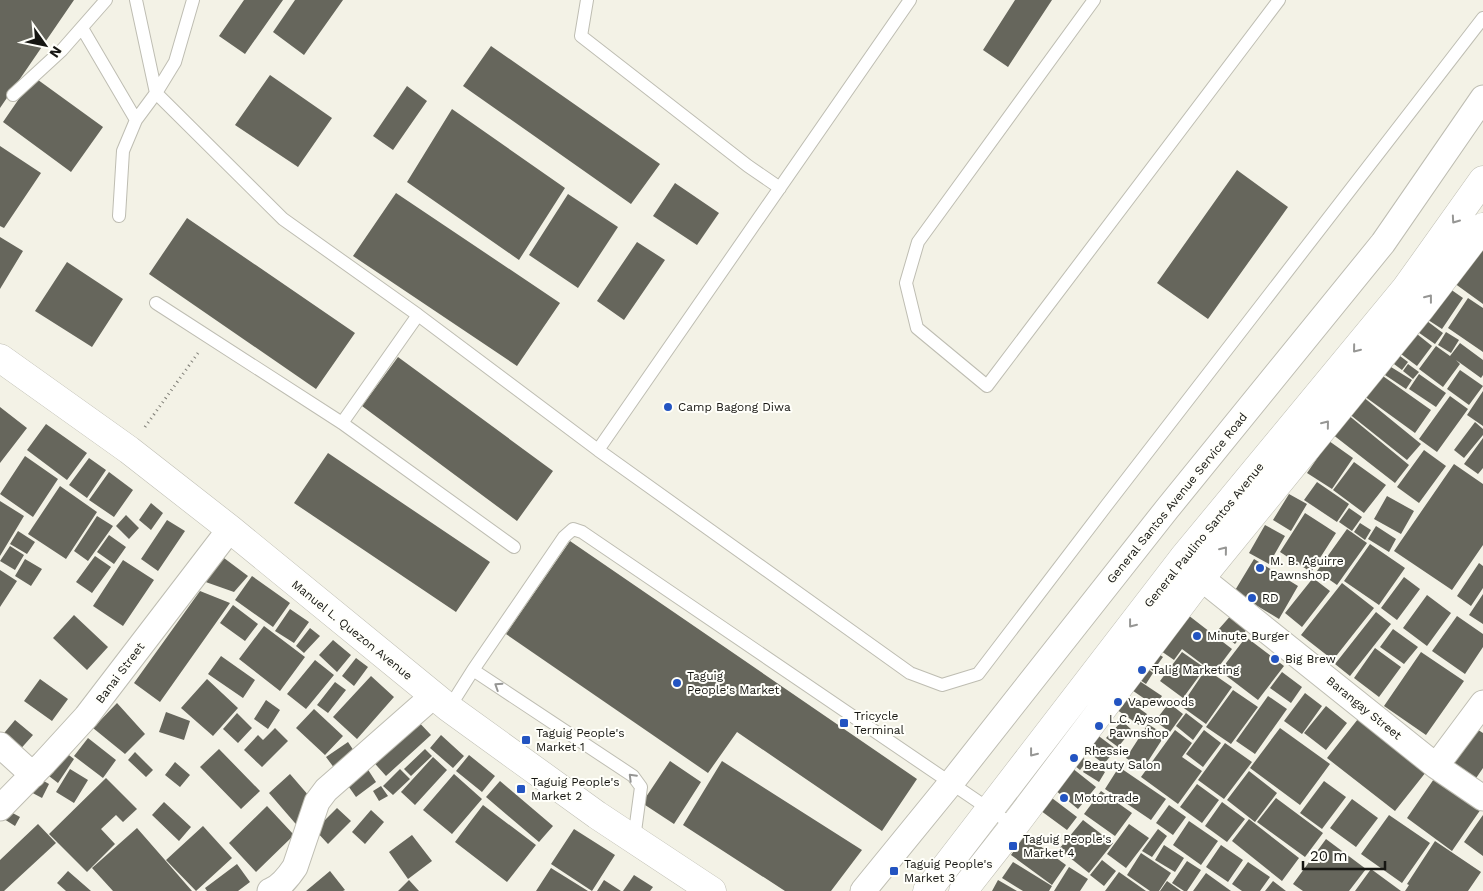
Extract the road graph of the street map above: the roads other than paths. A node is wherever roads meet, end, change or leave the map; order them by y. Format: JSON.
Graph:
{"nodes":[{"id":1,"x":106,"y":0,"type":"edge"},
{"id":2,"x":136,"y":0,"type":"edge"},
{"id":3,"x":193,"y":0,"type":"edge"},
{"id":4,"x":587,"y":0,"type":"edge"},
{"id":5,"x":910,"y":0,"type":"edge"},
{"id":6,"x":1094,"y":0,"type":"edge"},
{"id":7,"x":1279,"y":0,"type":"edge"},
{"id":8,"x":1483,"y":18,"type":"edge"},
{"id":9,"x":82,"y":28,"type":"junction"},
{"id":10,"x":156,"y":93,"type":"junction"},
{"id":11,"x":13,"y":95,"type":"dead end"},
{"id":12,"x":1483,"y":98,"type":"edge"},
{"id":13,"x":136,"y":120,"type":"junction"},
{"id":14,"x":1483,"y":180,"type":"edge"},
{"id":15,"x":780,"y":188,"type":"junction"},
{"id":16,"x":119,"y":216,"type":"dead end"},
{"id":17,"x":1483,"y":228,"type":"edge"},
{"id":18,"x":156,"y":302,"type":"dead end"},
{"id":19,"x":418,"y":315,"type":"junction"},
{"id":20,"x":0,"y":358,"type":"edge"},
{"id":21,"x":342,"y":423,"type":"junction"},
{"id":22,"x":598,"y":450,"type":"junction"},
{"id":23,"x":230,"y":529,"type":"junction"},
{"id":24,"x":514,"y":548,"type":"dead end"},
{"id":25,"x":1201,"y":578,"type":"junction"},
{"id":26,"x":473,"y":670,"type":"junction"},
{"id":27,"x":441,"y":702,"type":"junction"},
{"id":28,"x":1483,"y":703,"type":"edge"},
{"id":29,"x":0,"y":745,"type":"edge"},
{"id":30,"x":1436,"y":766,"type":"junction"},
{"id":31,"x":33,"y":775,"type":"junction"},
{"id":32,"x":951,"y":783,"type":"junction"},
{"id":33,"x":1483,"y":798,"type":"edge"},
{"id":34,"x":0,"y":808,"type":"edge"},
{"id":35,"x":990,"y":809,"type":"junction"},
{"id":36,"x":1014,"y":826,"type":"junction"},
{"id":37,"x":634,"y":839,"type":"junction"},
{"id":38,"x":270,"y":891,"type":"edge"},
{"id":39,"x":712,"y":891,"type":"edge"},
{"id":40,"x":863,"y":891,"type":"edge"},
{"id":41,"x":927,"y":891,"type":"edge"},
{"id":42,"x":963,"y":891,"type":"edge"}],
"edges":[{"from":1,"to":9,"type":"lane"},
{"from":2,"to":10,"type":"lane"},
{"from":3,"to":10,"type":"lane"},
{"from":4,"to":15,"type":"lane"},
{"from":5,"to":15,"type":"lane"},
{"from":6,"to":7,"type":"lane"},
{"from":8,"to":22,"type":"lane"},
{"from":9,"to":11,"type":"lane"},
{"from":9,"to":13,"type":"lane"},
{"from":10,"to":13,"type":"lane"},
{"from":10,"to":19,"type":"lane"},
{"from":12,"to":32,"type":"street","name":"General Santos Avenue Service Road"},
{"from":13,"to":16,"type":"lane"},
{"from":14,"to":35,"type":"main road","name":"General Paulino Santos Avenue","one_way":true},
{"from":15,"to":22,"type":"lane"},
{"from":25,"to":17,"type":"main road","name":"General Paulino Santos Avenue","one_way":true},
{"from":18,"to":21,"type":"lane"},
{"from":19,"to":21,"type":"lane"},
{"from":19,"to":22,"type":"lane"},
{"from":20,"to":23,"type":"main road","name":"Manuel L. Quezon Avenue"},
{"from":21,"to":24,"type":"lane"},
{"from":23,"to":27,"type":"main road","name":"Manuel L. Quezon Avenue"},
{"from":23,"to":31,"type":"street","name":"Banai Street"},
{"from":25,"to":30,"type":"street","name":"Barangay Street"},
{"from":25,"to":36,"type":"main road","name":"General Paulino Santos Avenue"},
{"from":26,"to":27,"type":"lane"},
{"from":26,"to":32,"type":"lane"},
{"from":37,"to":26,"type":"lane","one_way":true},
{"from":27,"to":37,"type":"main road","name":"Manuel L. Quezon Avenue"},
{"from":27,"to":38,"type":"street"},
{"from":28,"to":30,"type":"street"},
{"from":29,"to":31,"type":"street"},
{"from":30,"to":33,"type":"street","name":"Barangay Street"},
{"from":31,"to":34,"type":"street","name":"Banai Street"},
{"from":32,"to":35,"type":"lane"},
{"from":32,"to":40,"type":"street","name":"General Santos Avenue Service Road"},
{"from":35,"to":36,"type":"lane"},
{"from":35,"to":41,"type":"main road","name":"General Paulino Santos Avenue"},
{"from":36,"to":42,"type":"main road","name":"General Paulino Santos Avenue"},
{"from":37,"to":39,"type":"main road","name":"Manuel L. Quezon Avenue"}]}
